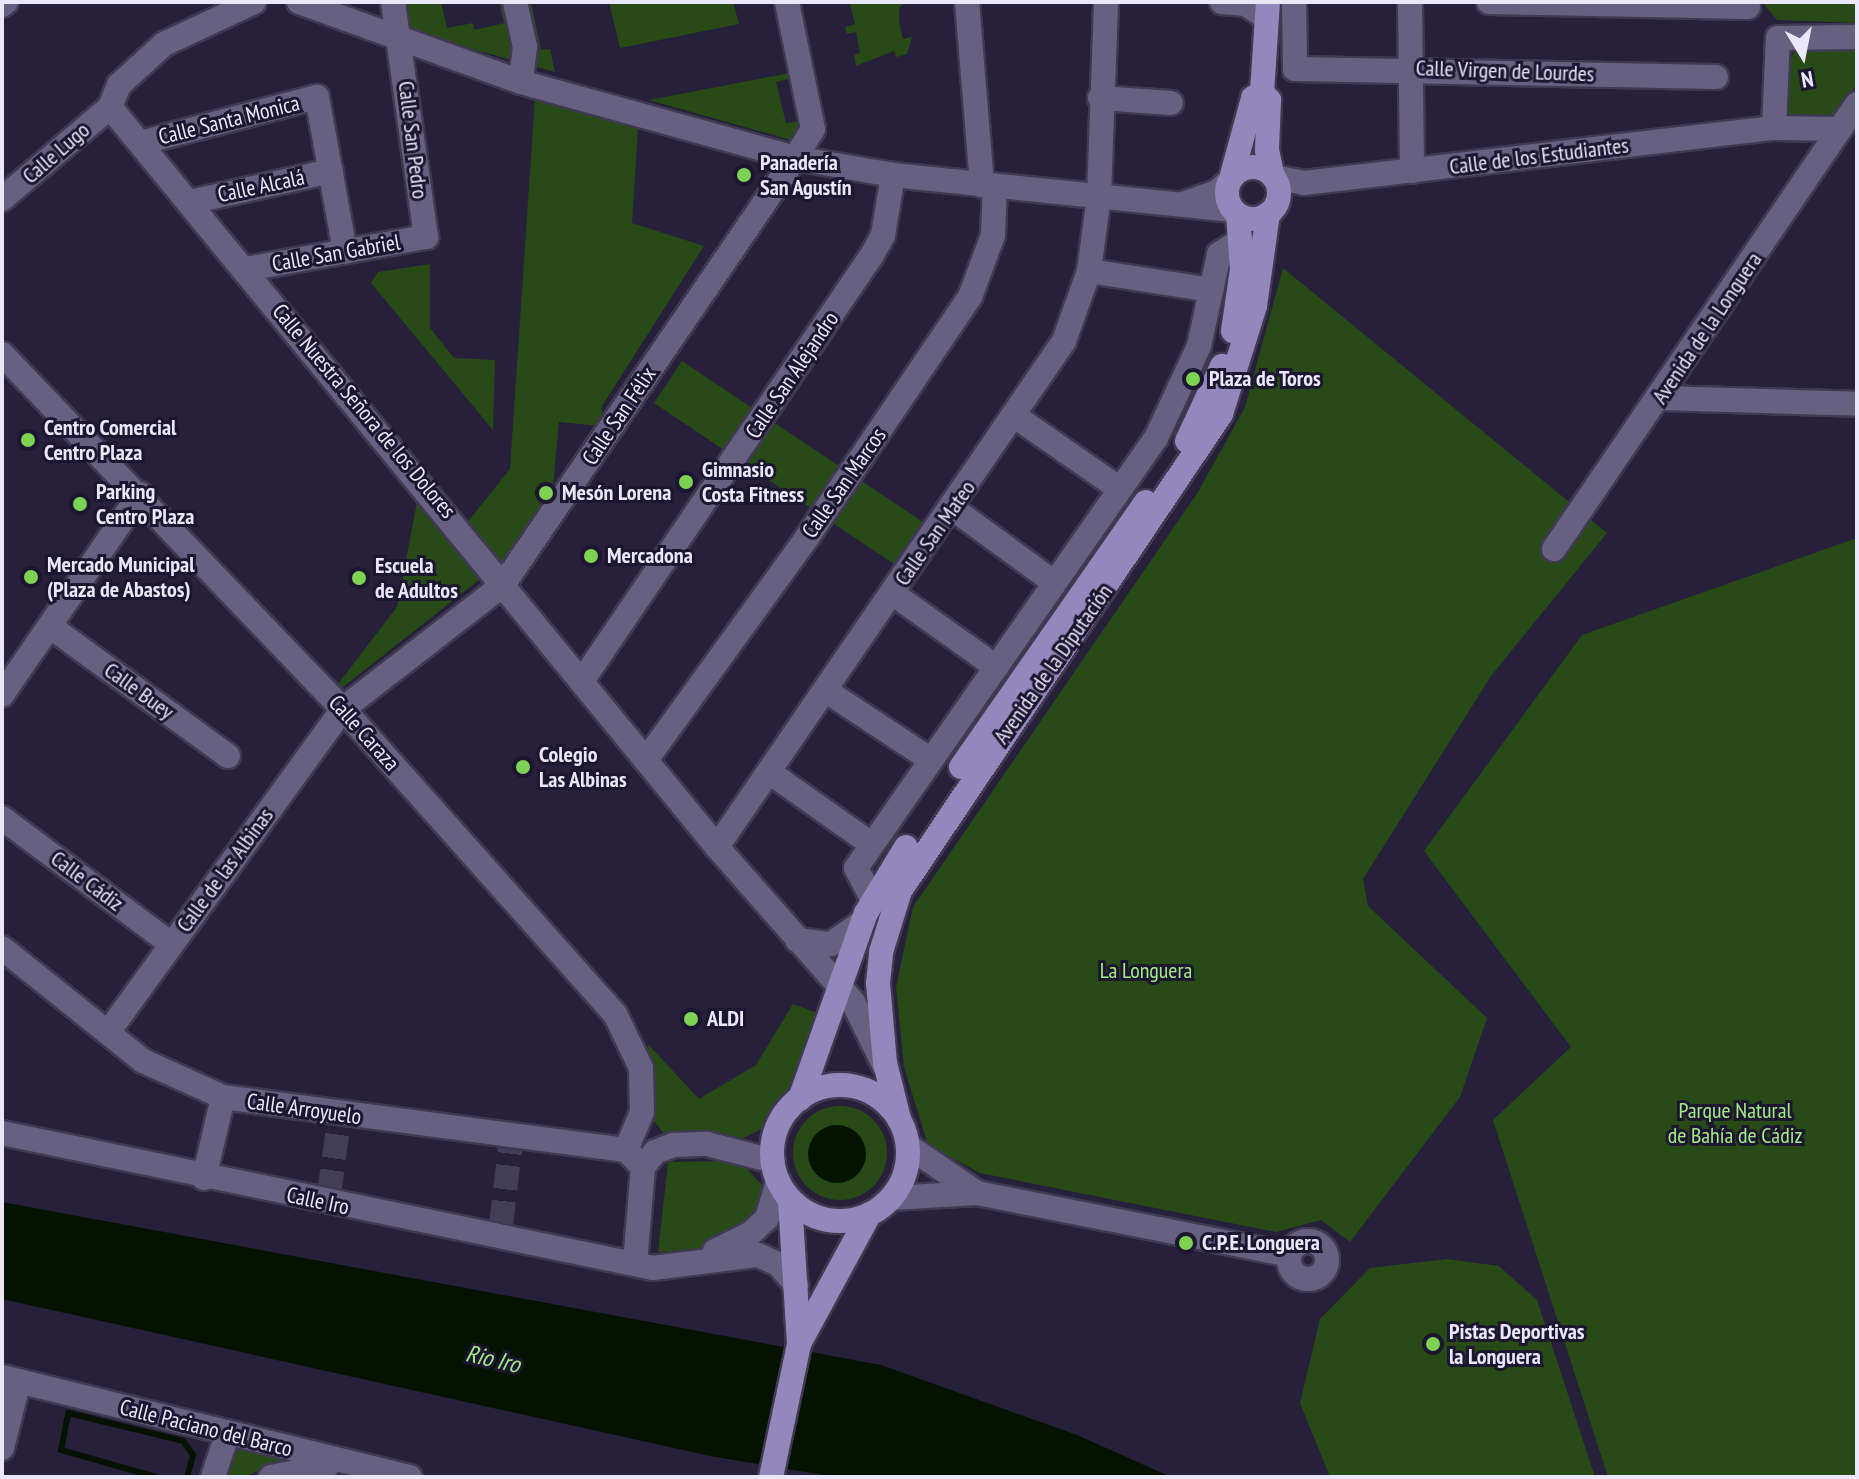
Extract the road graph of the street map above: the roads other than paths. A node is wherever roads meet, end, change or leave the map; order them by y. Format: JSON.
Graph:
{"nodes":[{"id":1,"x":254,"y":2,"type":"edge"},
{"id":2,"x":299,"y":2,"type":"edge"},
{"id":3,"x":393,"y":2,"type":"edge"},
{"id":4,"x":515,"y":2,"type":"edge"},
{"id":5,"x":787,"y":2,"type":"edge"},
{"id":6,"x":967,"y":2,"type":"edge"},
{"id":7,"x":1106,"y":2,"type":"edge"},
{"id":8,"x":1222,"y":2,"type":"edge"},
{"id":9,"x":1294,"y":2,"type":"edge"},
{"id":10,"x":1410,"y":2,"type":"edge"},
{"id":11,"x":1489,"y":2,"type":"edge"},
{"id":12,"x":1746,"y":4,"type":"edge"},
{"id":13,"x":1267,"y":10,"type":"edge"},
{"id":14,"x":1857,"y":37,"type":"edge"},
{"id":15,"x":1778,"y":38,"type":"junction"},
{"id":16,"x":401,"y":43,"type":"junction"},
{"id":17,"x":1410,"y":68,"type":"junction"},
{"id":18,"x":1716,"y":77,"type":"dead end"},
{"id":19,"x":521,"y":82,"type":"junction"},
{"id":20,"x":1262,"y":92,"type":"junction"},
{"id":21,"x":1100,"y":98,"type":"junction"},
{"id":22,"x":1171,"y":103,"type":"dead end"},
{"id":23,"x":1857,"y":104,"type":"edge"},
{"id":24,"x":110,"y":107,"type":"junction"},
{"id":25,"x":1774,"y":128,"type":"junction"},
{"id":26,"x":813,"y":129,"type":"junction"},
{"id":27,"x":1840,"y":129,"type":"junction"},
{"id":28,"x":140,"y":143,"type":"junction"},
{"id":29,"x":795,"y":158,"type":"junction"},
{"id":30,"x":830,"y":163,"type":"junction"},
{"id":31,"x":331,"y":171,"type":"junction"},
{"id":32,"x":1412,"y":171,"type":"junction"},
{"id":33,"x":893,"y":175,"type":"junction"},
{"id":34,"x":1273,"y":176,"type":"junction"},
{"id":35,"x":1230,"y":178,"type":"junction"},
{"id":36,"x":1304,"y":183,"type":"junction"},
{"id":37,"x":988,"y":186,"type":"junction"},
{"id":38,"x":1099,"y":196,"type":"junction"},
{"id":39,"x":2,"y":199,"type":"edge"},
{"id":40,"x":190,"y":202,"type":"junction"},
{"id":41,"x":1185,"y":203,"type":"junction"},
{"id":42,"x":1273,"y":208,"type":"junction"},
{"id":43,"x":1235,"y":212,"type":"junction"},
{"id":44,"x":426,"y":237,"type":"joint"},
{"id":45,"x":1241,"y":240,"type":"junction"},
{"id":46,"x":345,"y":251,"type":"junction"},
{"id":47,"x":246,"y":269,"type":"junction"},
{"id":48,"x":1089,"y":271,"type":"junction"},
{"id":49,"x":1212,"y":290,"type":"junction"},
{"id":50,"x":2,"y":354,"type":"edge"},
{"id":51,"x":1660,"y":398,"type":"junction"},
{"id":52,"x":1857,"y":404,"type":"edge"},
{"id":53,"x":1016,"y":417,"type":"junction"},
{"id":54,"x":1120,"y":489,"type":"junction"},
{"id":55,"x":140,"y":494,"type":"junction"},
{"id":56,"x":952,"y":508,"type":"junction"},
{"id":57,"x":1554,"y":549,"type":"dead end"},
{"id":58,"x":1055,"y":583,"type":"junction"},
{"id":59,"x":503,"y":585,"type":"junction"},
{"id":60,"x":892,"y":593,"type":"junction"},
{"id":61,"x":51,"y":627,"type":"junction"},
{"id":62,"x":996,"y":667,"type":"junction"},
{"id":63,"x":582,"y":681,"type":"junction"},
{"id":64,"x":825,"y":690,"type":"junction"},
{"id":65,"x":2,"y":695,"type":"edge"},
{"id":66,"x":343,"y":709,"type":"junction"},
{"id":67,"x":228,"y":756,"type":"dead end"},
{"id":68,"x":646,"y":760,"type":"junction"},
{"id":69,"x":931,"y":760,"type":"junction"},
{"id":70,"x":769,"y":772,"type":"junction"},
{"id":71,"x":2,"y":818,"type":"edge"},
{"id":72,"x":871,"y":844,"type":"junction"},
{"id":73,"x":717,"y":847,"type":"junction"},
{"id":74,"x":868,"y":911,"type":"junction"},
{"id":75,"x":797,"y":940,"type":"junction"},
{"id":76,"x":171,"y":944,"type":"junction"},
{"id":77,"x":2,"y":948,"type":"edge"},
{"id":78,"x":840,"y":988,"type":"junction"},
{"id":79,"x":109,"y":1031,"type":"junction"},
{"id":80,"x":887,"y":1071,"type":"junction"},
{"id":81,"x":223,"y":1097,"type":"junction"},
{"id":82,"x":800,"y":1099,"type":"junction"},
{"id":83,"x":642,"y":1112,"type":"junction"},
{"id":84,"x":899,"y":1119,"type":"junction"},
{"id":85,"x":3,"y":1132,"type":"edge"},
{"id":86,"x":673,"y":1145,"type":"junction"},
{"id":87,"x":908,"y":1146,"type":"junction"},
{"id":88,"x":635,"y":1158,"type":"junction"},
{"id":89,"x":204,"y":1178,"type":"junction"},
{"id":90,"x":780,"y":1181,"type":"junction"},
{"id":91,"x":977,"y":1193,"type":"junction"},
{"id":92,"x":892,"y":1198,"type":"junction"},
{"id":93,"x":869,"y":1215,"type":"junction"},
{"id":94,"x":1289,"y":1255,"type":"dead end"},
{"id":95,"x":635,"y":1263,"type":"junction"},
{"id":96,"x":796,"y":1285,"type":"junction"},
{"id":97,"x":799,"y":1344,"type":"junction"},
{"id":98,"x":10,"y":1379,"type":"edge"},
{"id":99,"x":228,"y":1432,"type":"junction"},
{"id":100,"x":2,"y":1448,"type":"edge"},
{"id":101,"x":358,"y":1466,"type":"junction"},
{"id":102,"x":213,"y":1477,"type":"edge"},
{"id":103,"x":271,"y":1477,"type":"edge"},
{"id":104,"x":410,"y":1477,"type":"edge"},
{"id":105,"x":771,"y":1477,"type":"edge"}],
"edges":[{"from":1,"to":24,"type":"street","name":"Calle Lugo"},
{"from":2,"to":16,"type":"street"},
{"from":3,"to":16,"type":"street","name":"Calle San Pedro"},
{"from":4,"to":19,"type":"street"},
{"from":5,"to":26,"type":"street"},
{"from":6,"to":37,"type":"street","name":"Calle San Marcos"},
{"from":7,"to":21,"type":"street","name":"Calle San Mateo"},
{"from":8,"to":13,"type":"street"},
{"from":9,"to":17,"type":"street","name":"Calle Virgen de Lourdes"},
{"from":10,"to":17,"type":"street"},
{"from":11,"to":12,"type":"street"},
{"from":12,"to":15,"type":"street"},
{"from":13,"to":20,"type":"main road"},
{"from":14,"to":15,"type":"street"},
{"from":15,"to":25,"type":"street"},
{"from":16,"to":19,"type":"street"},
{"from":16,"to":44,"type":"street","name":"Calle San Pedro"},
{"from":17,"to":18,"type":"street","name":"Calle Virgen de Lourdes"},
{"from":17,"to":32,"type":"street"},
{"from":19,"to":29,"type":"street"},
{"from":20,"to":34,"type":"main road"},
{"from":20,"to":35,"type":"main road"},
{"from":21,"to":22,"type":"street"},
{"from":21,"to":38,"type":"street","name":"Calle San Mateo"},
{"from":23,"to":27,"type":"street","name":"Avenida de la Longuera"},
{"from":24,"to":28,"type":"street","name":"Calle Nuestra Señora de los Dolores"},
{"from":24,"to":39,"type":"street","name":"Calle Lugo"},
{"from":25,"to":27,"type":"street","name":"Calle de los Estudiantes"},
{"from":25,"to":32,"type":"street","name":"Calle de los Estudiantes"},
{"from":26,"to":29,"type":"street","name":"Calle San Félix"},
{"from":26,"to":30,"type":"street"},
{"from":27,"to":51,"type":"street","name":"Avenida de la Longuera"},
{"from":28,"to":31,"type":"street","name":"Calle Santa Monica"},
{"from":28,"to":40,"type":"street","name":"Calle Nuestra Señora de los Dolores"},
{"from":29,"to":30,"type":"street"},
{"from":29,"to":59,"type":"street","name":"Calle San Félix"},
{"from":30,"to":33,"type":"street"},
{"from":31,"to":40,"type":"street","name":"Calle Alcalá"},
{"from":31,"to":46,"type":"street"},
{"from":32,"to":36,"type":"street","name":"Calle de los Estudiantes"},
{"from":33,"to":37,"type":"street"},
{"from":33,"to":63,"type":"street","name":"Calle San Alejandro"},
{"from":34,"to":35,"type":"main road"},
{"from":34,"to":36,"type":"street","name":"Calle de los Estudiantes"},
{"from":34,"to":42,"type":"main road"},
{"from":35,"to":41,"type":"street"},
{"from":35,"to":43,"type":"main road"},
{"from":36,"to":42,"type":"street"},
{"from":37,"to":38,"type":"street"},
{"from":37,"to":68,"type":"street","name":"Calle San Marcos"},
{"from":38,"to":41,"type":"street"},
{"from":38,"to":48,"type":"street","name":"Calle San Mateo"},
{"from":40,"to":47,"type":"street","name":"Calle Nuestra Señora de los Dolores"},
{"from":41,"to":43,"type":"street"},
{"from":42,"to":43,"type":"main road"},
{"from":42,"to":80,"type":"main road","name":"Avenida de la Diputación"},
{"from":43,"to":45,"type":"main road","name":"Avenida de la Diputación"},
{"from":44,"to":46,"type":"street","name":"Calle San Gabriel"},
{"from":45,"to":49,"type":"street"},
{"from":45,"to":74,"type":"main road","name":"Avenida de la Diputación"},
{"from":46,"to":47,"type":"street","name":"Calle San Gabriel"},
{"from":47,"to":59,"type":"street","name":"Calle Nuestra Señora de los Dolores"},
{"from":48,"to":49,"type":"street"},
{"from":48,"to":53,"type":"street","name":"Calle San Mateo"},
{"from":49,"to":54,"type":"street"},
{"from":50,"to":55,"type":"street","name":"Calle Caraza"},
{"from":51,"to":52,"type":"street"},
{"from":51,"to":57,"type":"street","name":"Avenida de la Longuera"},
{"from":53,"to":54,"type":"street"},
{"from":53,"to":56,"type":"street","name":"Calle San Mateo"},
{"from":54,"to":58,"type":"street"},
{"from":55,"to":61,"type":"street"},
{"from":55,"to":66,"type":"street","name":"Calle Caraza"},
{"from":56,"to":58,"type":"street"},
{"from":56,"to":60,"type":"street","name":"Calle San Mateo"},
{"from":58,"to":62,"type":"street"},
{"from":59,"to":63,"type":"street","name":"Calle Nuestra Señora de los Dolores"},
{"from":59,"to":66,"type":"street","name":"Calle San Félix"},
{"from":60,"to":62,"type":"street"},
{"from":60,"to":64,"type":"street","name":"Calle San Mateo"},
{"from":61,"to":65,"type":"street"},
{"from":61,"to":67,"type":"street","name":"Calle Buey"},
{"from":62,"to":69,"type":"street"},
{"from":63,"to":68,"type":"street","name":"Calle Nuestra Señora de los Dolores"},
{"from":64,"to":69,"type":"street"},
{"from":64,"to":70,"type":"street","name":"Calle San Mateo"},
{"from":66,"to":76,"type":"street","name":"Calle de las Albinas"},
{"from":66,"to":83,"type":"street","name":"Calle Caraza"},
{"from":68,"to":73,"type":"street","name":"Calle Nuestra Señora de los Dolores"},
{"from":69,"to":72,"type":"street"},
{"from":70,"to":72,"type":"street"},
{"from":70,"to":73,"type":"street","name":"Calle San Mateo"},
{"from":71,"to":76,"type":"street","name":"Calle Cádiz"},
{"from":72,"to":74,"type":"street"},
{"from":73,"to":75,"type":"street","name":"Calle Nuestra Señora de los Dolores"},
{"from":74,"to":75,"type":"street"},
{"from":74,"to":78,"type":"main road","name":"Avenida de la Diputación"},
{"from":75,"to":78,"type":"street","name":"Calle Nuestra Señora de los Dolores"},
{"from":76,"to":79,"type":"street","name":"Calle de las Albinas"},
{"from":77,"to":79,"type":"street","name":"Calle Arroyuelo"},
{"from":78,"to":80,"type":"street","name":"Calle Nuestra Señora de los Dolores"},
{"from":78,"to":82,"type":"main road","name":"Avenida de la Diputación"},
{"from":79,"to":81,"type":"street","name":"Calle Arroyuelo"},
{"from":80,"to":84,"type":"main road","name":"Avenida de la Diputación"},
{"from":81,"to":88,"type":"street","name":"Calle Arroyuelo"},
{"from":81,"to":89,"type":"street"},
{"from":82,"to":84,"type":"main road"},
{"from":82,"to":90,"type":"main road"},
{"from":83,"to":86,"type":"street"},
{"from":83,"to":88,"type":"street","name":"Calle Caraza"},
{"from":84,"to":87,"type":"main road"},
{"from":85,"to":89,"type":"street","name":"Calle Iro"},
{"from":86,"to":88,"type":"street"},
{"from":86,"to":90,"type":"street"},
{"from":87,"to":91,"type":"street"},
{"from":87,"to":92,"type":"main road"},
{"from":88,"to":95,"type":"street"},
{"from":89,"to":95,"type":"street","name":"Calle Iro"},
{"from":90,"to":93,"type":"main road"},
{"from":90,"to":95,"type":"street","name":"Calle Iro"},
{"from":90,"to":96,"type":"main road"},
{"from":91,"to":92,"type":"street"},
{"from":91,"to":94,"type":"street"},
{"from":92,"to":93,"type":"main road"},
{"from":93,"to":97,"type":"main road"},
{"from":95,"to":96,"type":"street","name":"Calle Iro"},
{"from":96,"to":97,"type":"main road"},
{"from":97,"to":105,"type":"main road"},
{"from":98,"to":99,"type":"street","name":"Calle Paciano del Barco"},
{"from":98,"to":100,"type":"street"},
{"from":99,"to":101,"type":"street","name":"Calle Paciano del Barco"},
{"from":99,"to":102,"type":"street"},
{"from":101,"to":103,"type":"street"},
{"from":101,"to":104,"type":"street","name":"Calle Paciano del Barco"}]}
